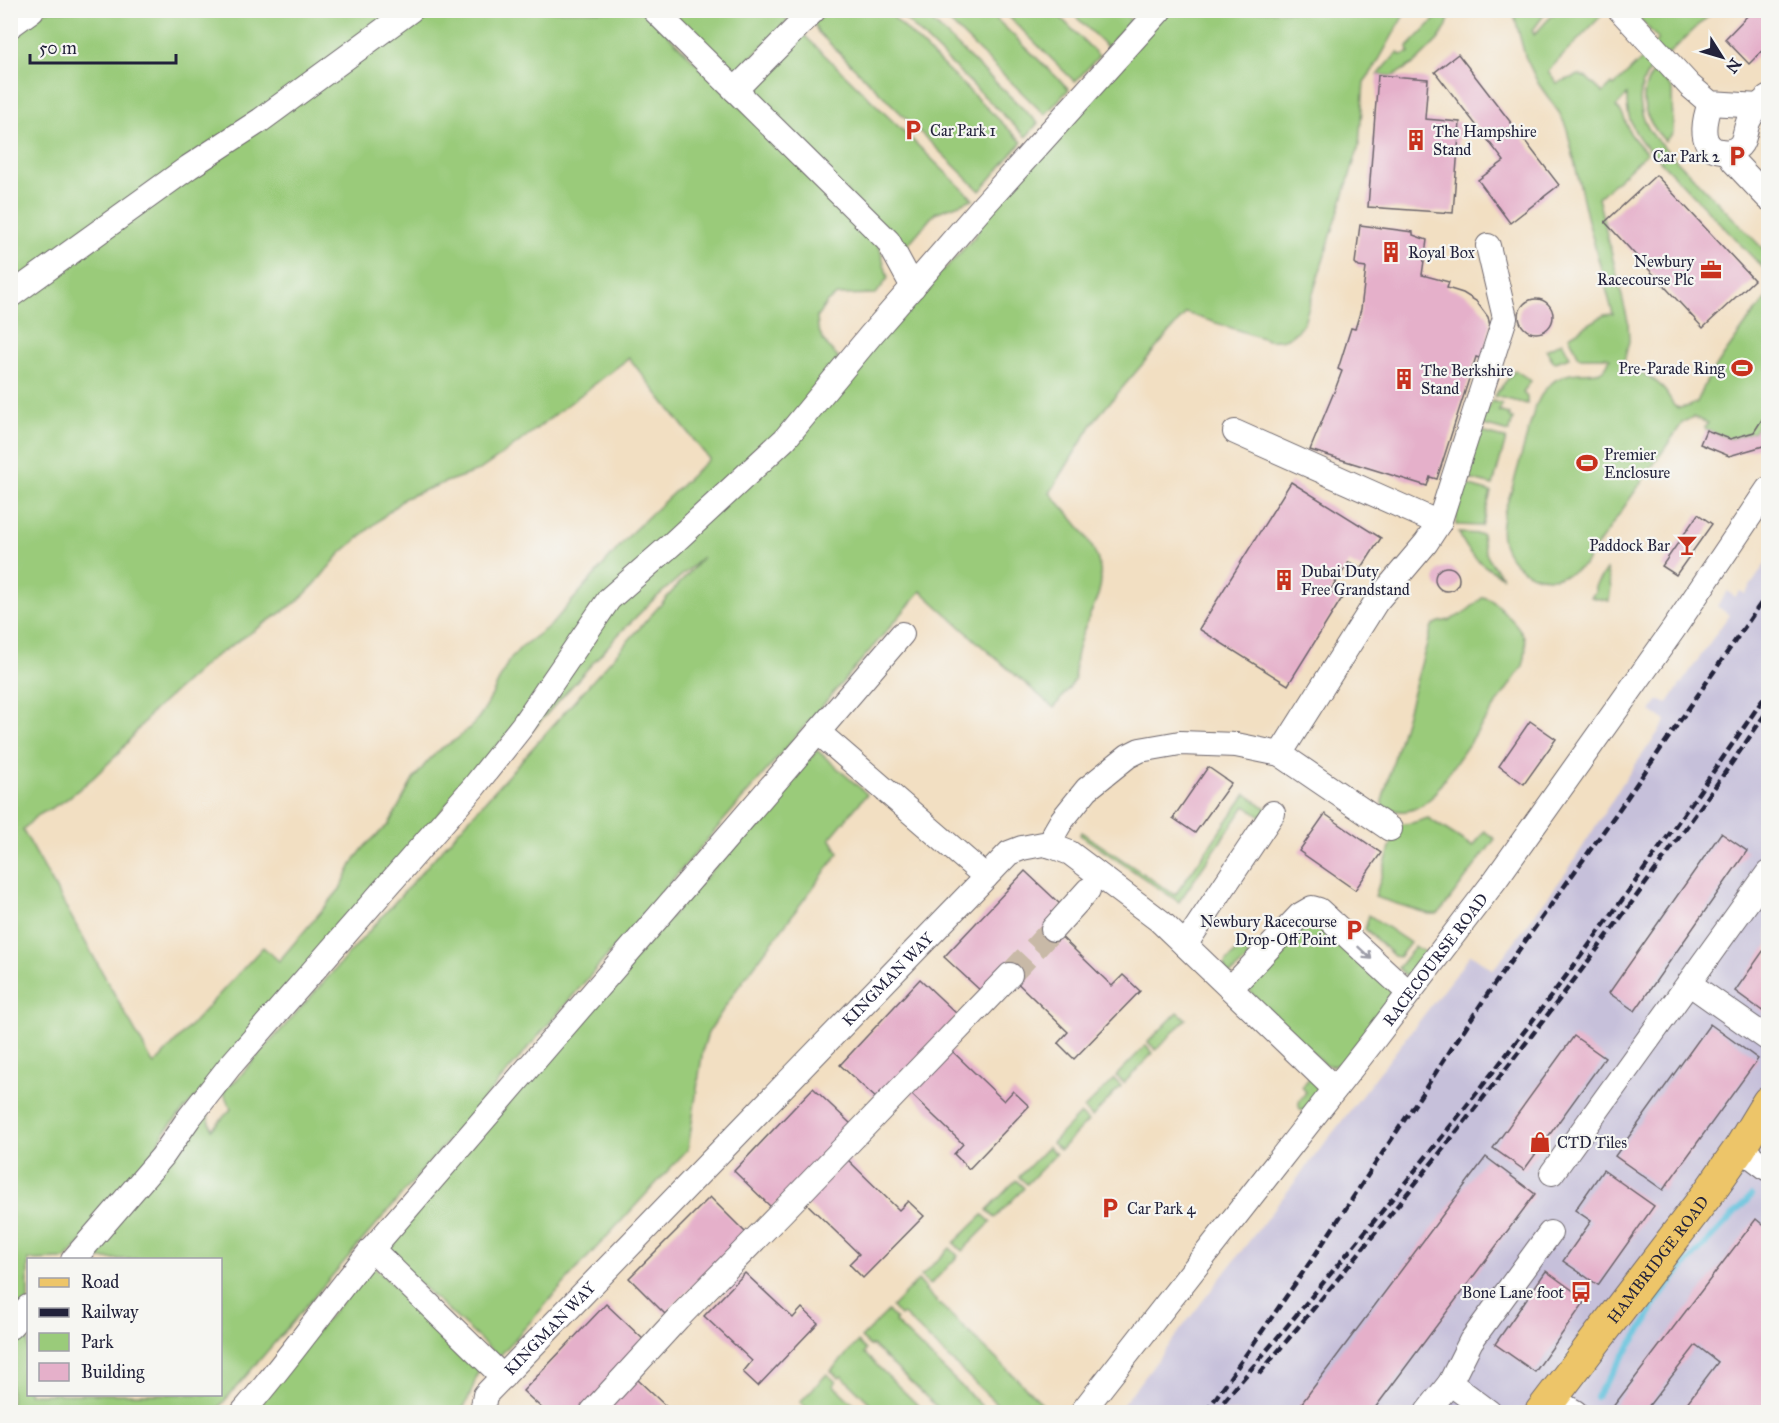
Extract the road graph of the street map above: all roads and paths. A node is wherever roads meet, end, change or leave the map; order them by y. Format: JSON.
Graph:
{"nodes":[{"id":1,"x":32,"y":10,"type":"edge"},
{"id":2,"x":411,"y":10,"type":"edge"},
{"id":3,"x":654,"y":10,"type":"edge"},
{"id":4,"x":814,"y":10,"type":"edge"},
{"id":5,"x":1160,"y":10,"type":"edge"},
{"id":6,"x":1620,"y":10,"type":"edge"},
{"id":7,"x":10,"y":26,"type":"edge"},
{"id":8,"x":735,"y":90,"type":"junction"},
{"id":9,"x":1764,"y":101,"type":"edge"},
{"id":10,"x":1710,"y":103,"type":"junction"},
{"id":11,"x":1728,"y":152,"type":"junction"},
{"id":12,"x":1768,"y":198,"type":"edge"},
{"id":13,"x":1488,"y":246,"type":"dead end"},
{"id":14,"x":913,"y":287,"type":"junction"},
{"id":15,"x":10,"y":296,"type":"edge"},
{"id":16,"x":1235,"y":432,"type":"dead end"},
{"id":17,"x":1768,"y":489,"type":"edge"},
{"id":18,"x":1438,"y":523,"type":"junction"},
{"id":19,"x":902,"y":634,"type":"dead end"},
{"id":20,"x":818,"y":732,"type":"junction"},
{"id":21,"x":1280,"y":754,"type":"junction"},
{"id":22,"x":1273,"y":813,"type":"dead end"},
{"id":23,"x":1390,"y":829,"type":"dead end"},
{"id":24,"x":1052,"y":846,"type":"junction"},
{"id":25,"x":1768,"y":873,"type":"edge"},
{"id":26,"x":986,"y":877,"type":"junction"},
{"id":27,"x":1092,"y":881,"type":"junction"},
{"id":28,"x":1053,"y":929,"type":"tunnel mouth"},
{"id":29,"x":1185,"y":945,"type":"junction"},
{"id":30,"x":1010,"y":975,"type":"tunnel mouth"},
{"id":31,"x":1690,"y":984,"type":"junction"},
{"id":32,"x":1231,"y":988,"type":"junction"},
{"id":33,"x":1409,"y":993,"type":"junction"},
{"id":34,"x":1768,"y":1039,"type":"edge"},
{"id":35,"x":1335,"y":1089,"type":"junction"},
{"id":36,"x":1768,"y":1102,"type":"edge"},
{"id":37,"x":1740,"y":1148,"type":"junction"},
{"id":38,"x":1768,"y":1169,"type":"edge"},
{"id":39,"x":1552,"y":1173,"type":"dead end"},
{"id":40,"x":1550,"y":1233,"type":"dead end"},
{"id":41,"x":372,"y":1249,"type":"junction"},
{"id":42,"x":75,"y":1258,"type":"edge"},
{"id":43,"x":27,"y":1308,"type":"edge"},
{"id":44,"x":10,"y":1327,"type":"edge"},
{"id":45,"x":503,"y":1377,"type":"junction"},
{"id":46,"x":1450,"y":1383,"type":"junction"},
{"id":47,"x":1556,"y":1408,"type":"edge"},
{"id":48,"x":243,"y":1413,"type":"edge"},
{"id":49,"x":482,"y":1413,"type":"edge"},
{"id":50,"x":592,"y":1413,"type":"edge"},
{"id":51,"x":1082,"y":1413,"type":"edge"},
{"id":52,"x":1427,"y":1413,"type":"edge"},
{"id":53,"x":1489,"y":1413,"type":"edge"}],
"edges":[{"from":1,"to":7,"type":"street"},
{"from":2,"to":15,"type":"street"},
{"from":3,"to":8,"type":"street"},
{"from":4,"to":8,"type":"street"},
{"from":5,"to":14,"type":"street"},
{"from":6,"to":10,"type":"street"},
{"from":8,"to":14,"type":"street"},
{"from":9,"to":10,"type":"street"},
{"from":9,"to":11,"type":"street"},
{"from":10,"to":11,"type":"street"},
{"from":11,"to":12,"type":"street"},
{"from":13,"to":18,"type":"street"},
{"from":14,"to":42,"type":"street"},
{"from":16,"to":18,"type":"street"},
{"from":17,"to":33,"type":"street","name":"RACECOURSE ROAD"},
{"from":18,"to":21,"type":"street"},
{"from":19,"to":20,"type":"street"},
{"from":20,"to":26,"type":"street"},
{"from":20,"to":41,"type":"street"},
{"from":21,"to":23,"type":"street"},
{"from":21,"to":24,"type":"street"},
{"from":22,"to":29,"type":"street"},
{"from":24,"to":26,"type":"street","name":"KINGMAN WAY"},
{"from":24,"to":27,"type":"street"},
{"from":25,"to":31,"type":"street"},
{"from":26,"to":45,"type":"street","name":"KINGMAN WAY"},
{"from":27,"to":28,"type":"street"},
{"from":27,"to":29,"type":"street"},
{"from":29,"to":32,"type":"street"},
{"from":30,"to":50,"type":"street"},
{"from":31,"to":34,"type":"street"},
{"from":31,"to":39,"type":"street"},
{"from":32,"to":33,"type":"street","one_way":true},
{"from":32,"to":35,"type":"street"},
{"from":33,"to":35,"type":"street","name":"RACECOURSE ROAD"},
{"from":35,"to":51,"type":"street","name":"RACECOURSE ROAD"},
{"from":36,"to":37,"type":"main road","name":"HAMBRIDGE ROAD"},
{"from":37,"to":38,"type":"street"},
{"from":37,"to":47,"type":"main road","name":"HAMBRIDGE ROAD"},
{"from":40,"to":46,"type":"street"},
{"from":41,"to":45,"type":"street"},
{"from":41,"to":48,"type":"street"},
{"from":43,"to":44,"type":"street"},
{"from":45,"to":49,"type":"street","name":"KINGMAN WAY"},
{"from":46,"to":52,"type":"street"},
{"from":46,"to":53,"type":"street"}]}
